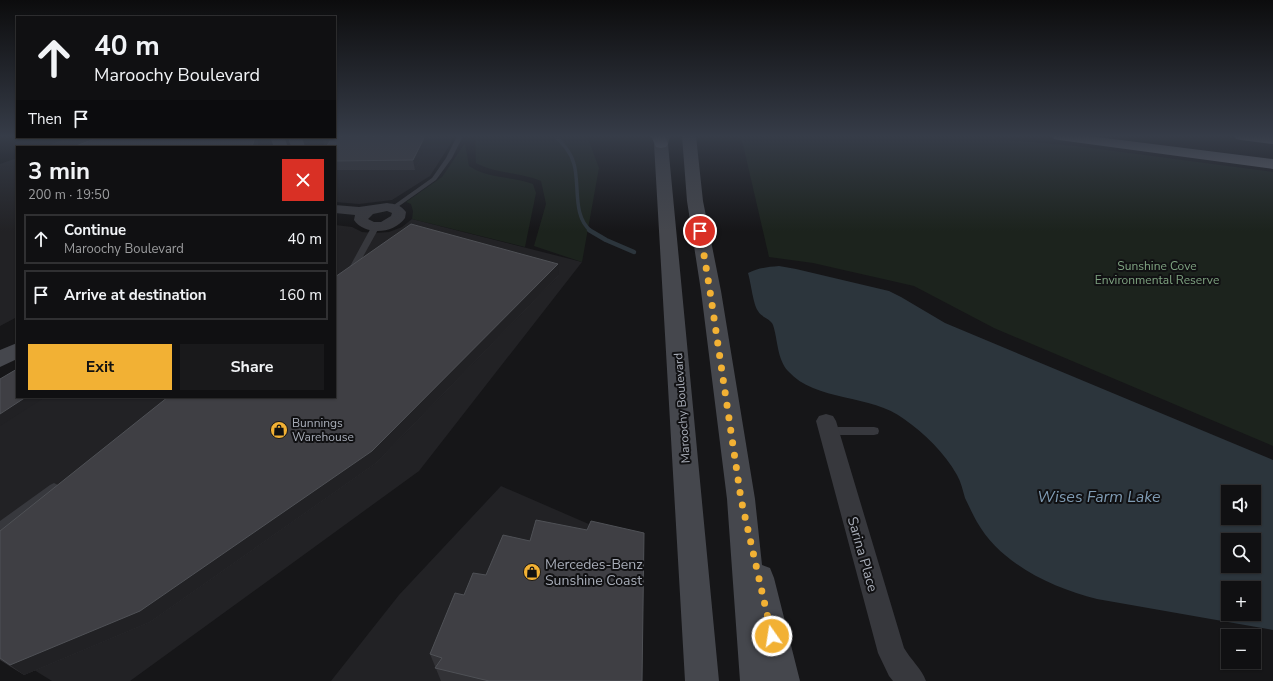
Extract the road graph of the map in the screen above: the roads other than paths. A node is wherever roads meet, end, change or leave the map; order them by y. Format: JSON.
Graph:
{"nodes":[{"id":1,"x":442,"y":168,"type":"edge"},
{"id":2,"x":663,"y":168,"type":"edge"},
{"id":3,"x":692,"y":168,"type":"edge"},
{"id":4,"x":396,"y":206,"type":"junction"},
{"id":5,"x":336,"y":209,"type":"edge"},
{"id":6,"x":371,"y":210,"type":"junction"},
{"id":7,"x":336,"y":217,"type":"edge"},
{"id":8,"x":362,"y":222,"type":"junction"},
{"id":9,"x":376,"y":226,"type":"junction"},
{"id":10,"x":336,"y":282,"type":"edge"},
{"id":11,"x":16,"y":339,"type":"edge"},
{"id":12,"x":0,"y":347,"type":"edge"},
{"id":13,"x":16,"y":351,"type":"edge"},
{"id":14,"x":0,"y":360,"type":"edge"},
{"id":15,"x":828,"y":426,"type":"joint"},
{"id":16,"x":874,"y":431,"type":"dead end"},
{"id":17,"x":62,"y":483,"type":"edge"},
{"id":18,"x":741,"y":499,"type":"junction"},
{"id":19,"x":0,"y":528,"type":"edge"},
{"id":20,"x":702,"y":681,"type":"edge"},
{"id":21,"x":757,"y":681,"type":"edge"},
{"id":22,"x":782,"y":681,"type":"edge"},
{"id":23,"x":912,"y":681,"type":"edge"}],
"edges":[{"from":1,"to":4,"type":"lane"},
{"from":2,"to":20,"type":"main road","name":"Maroochy Boulevard"},
{"from":3,"to":18,"type":"main road"},
{"from":4,"to":6,"type":"street"},
{"from":4,"to":9,"type":"street"},
{"from":5,"to":6,"type":"street"},
{"from":6,"to":8,"type":"street"},
{"from":7,"to":8,"type":"street"},
{"from":8,"to":9,"type":"street"},
{"from":9,"to":10,"type":"lane"},
{"from":11,"to":12,"type":"main road"},
{"from":13,"to":14,"type":"main road"},
{"from":15,"to":16,"type":"lane"},
{"from":15,"to":23,"type":"street","name":"Sarina Place"},
{"from":17,"to":19,"type":"lane"},
{"from":18,"to":21,"type":"main road"},
{"from":18,"to":22,"type":"main road"}]}
